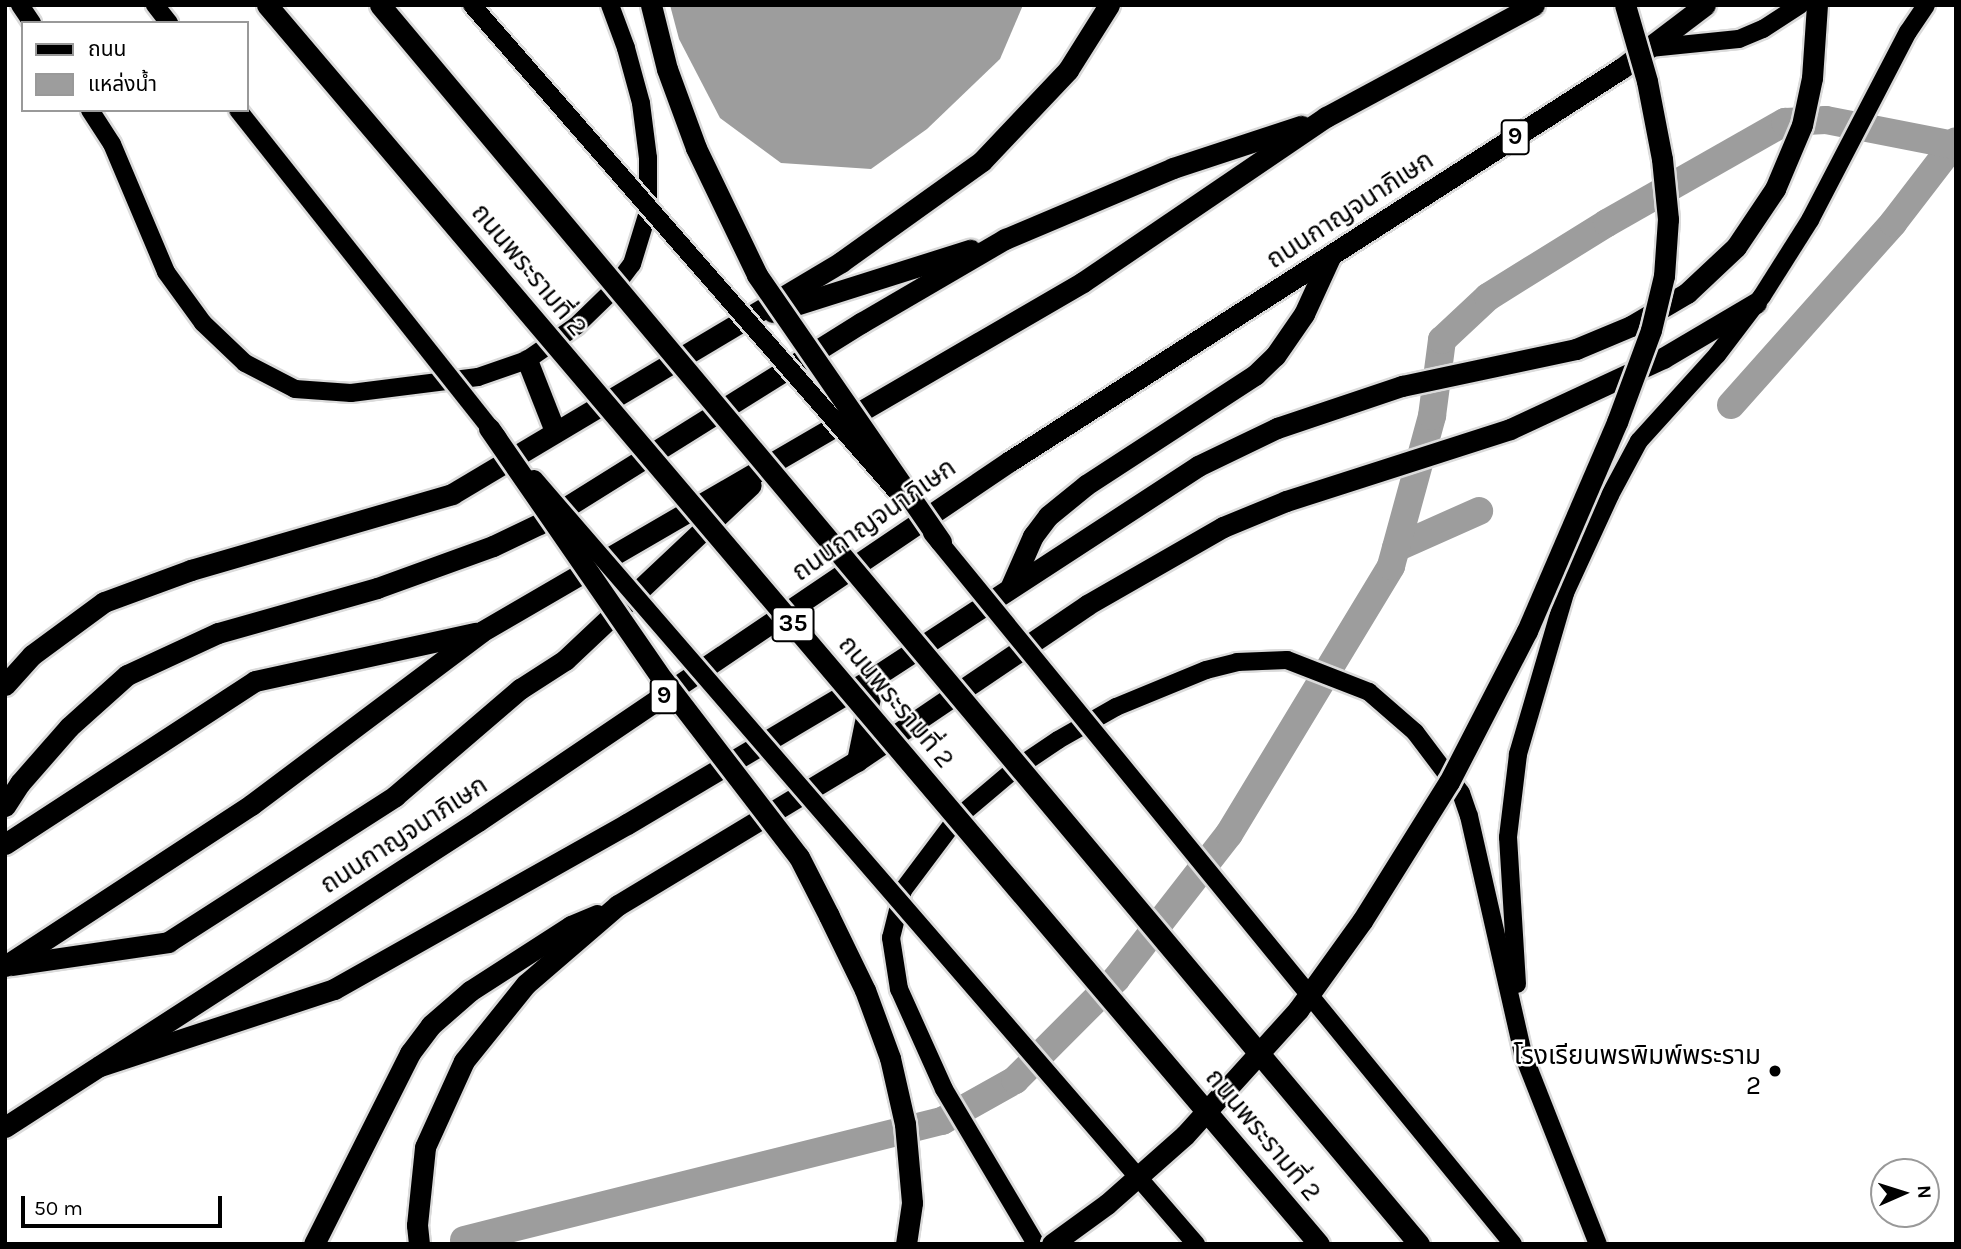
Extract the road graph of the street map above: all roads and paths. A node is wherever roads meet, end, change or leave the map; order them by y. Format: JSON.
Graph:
{"nodes":[{"id":1,"x":20,"y":5,"type":"edge"},
{"id":2,"x":155,"y":5,"type":"edge"},
{"id":3,"x":267,"y":5,"type":"edge"},
{"id":4,"x":380,"y":5,"type":"edge"},
{"id":5,"x":472,"y":5,"type":"edge"},
{"id":6,"x":610,"y":5,"type":"edge"},
{"id":7,"x":651,"y":5,"type":"edge"},
{"id":8,"x":1109,"y":5,"type":"edge"},
{"id":9,"x":1510,"y":5,"type":"edge"},
{"id":10,"x":1534,"y":5,"type":"edge"},
{"id":11,"x":1625,"y":5,"type":"edge"},
{"id":12,"x":1704,"y":5,"type":"edge"},
{"id":13,"x":1800,"y":5,"type":"edge"},
{"id":14,"x":1817,"y":5,"type":"edge"},
{"id":15,"x":1926,"y":5,"type":"edge"},
{"id":16,"x":31,"y":21,"type":"edge"},
{"id":17,"x":167,"y":21,"type":"edge"},
{"id":18,"x":1491,"y":30,"type":"junction"},
{"id":19,"x":1650,"y":48,"type":"junction"},
{"id":20,"x":91,"y":112,"type":"edge"},
{"id":21,"x":240,"y":112,"type":"edge"},
{"id":22,"x":1326,"y":117,"type":"junction"},
{"id":23,"x":1004,"y":239,"type":"junction"},
{"id":24,"x":1325,"y":258,"type":"junction"},
{"id":25,"x":1756,"y":303,"type":"junction"},
{"id":26,"x":738,"y":324,"type":"junction"},
{"id":27,"x":527,"y":359,"type":"junction"},
{"id":28,"x":489,"y":428,"type":"junction"},
{"id":29,"x":555,"y":431,"type":"junction"},
{"id":30,"x":777,"y":460,"type":"junction"},
{"id":31,"x":941,"y":542,"type":"junction"},
{"id":32,"x":1011,"y":586,"type":"junction"},
{"id":33,"x":481,"y":632,"type":"junction"},
{"id":34,"x":873,"y":678,"type":"junction"},
{"id":35,"x":5,"y":685,"type":"edge"},
{"id":36,"x":857,"y":761,"type":"junction"},
{"id":37,"x":5,"y":806,"type":"edge"},
{"id":38,"x":5,"y":844,"type":"edge"},
{"id":39,"x":618,"y":905,"type":"junction"},
{"id":40,"x":5,"y":966,"type":"edge"},
{"id":41,"x":1523,"y":1054,"type":"junction"},
{"id":42,"x":100,"y":1066,"type":"junction"},
{"id":43,"x":39,"y":1102,"type":"junction"},
{"id":44,"x":5,"y":1111,"type":"edge"},
{"id":45,"x":5,"y":1127,"type":"edge"},
{"id":46,"x":314,"y":1244,"type":"edge"},
{"id":47,"x":419,"y":1244,"type":"edge"},
{"id":48,"x":906,"y":1244,"type":"edge"},
{"id":49,"x":1036,"y":1244,"type":"edge"},
{"id":50,"x":1052,"y":1244,"type":"edge"},
{"id":51,"x":1196,"y":1244,"type":"edge"},
{"id":52,"x":1319,"y":1244,"type":"edge"},
{"id":53,"x":1419,"y":1244,"type":"edge"},
{"id":54,"x":1513,"y":1244,"type":"edge"},
{"id":55,"x":1598,"y":1244,"type":"edge"}],
"edges":[{"from":1,"to":16,"type":"main road"},
{"from":2,"to":17,"type":"main road"},
{"from":3,"to":52,"type":"highway","name":"ถนนพระรามที่ 2","number":"35","bridge":true},
{"from":4,"to":53,"type":"highway","name":"ถนนพระรามที่ 2","bridge":true},
{"from":5,"to":31,"type":"main road","bridge":true},
{"from":6,"to":27,"type":"main road"},
{"from":7,"to":31,"type":"highway","bridge":true},
{"from":8,"to":26,"type":"highway"},
{"from":9,"to":18,"type":"main road"},
{"from":10,"to":18,"type":"highway","name":"ถนนกาญจนาภิเษก"},
{"from":11,"to":50,"type":"highway","bridge":true},
{"from":12,"to":19,"type":"highway","name":"ถนนกาญจนาภิเษก","number":"9"},
{"from":13,"to":19,"type":"main road"},
{"from":14,"to":32,"type":"highway"},
{"from":15,"to":25,"type":"main road"},
{"from":18,"to":22,"type":"highway","name":"ถนนกาญจนาภิเษก"},
{"from":19,"to":24,"type":"highway","name":"ถนนกาญจนาภิเษก","number":"9"},
{"from":20,"to":27,"type":"main road"},
{"from":21,"to":28,"type":"main road","bridge":true},
{"from":22,"to":23,"type":"highway"},
{"from":22,"to":30,"type":"highway","name":"ถนนกาญจนาภิเษก"},
{"from":23,"to":26,"type":"highway"},
{"from":23,"to":37,"type":"highway"},
{"from":24,"to":32,"type":"highway"},
{"from":24,"to":42,"type":"highway","name":"ถนนกาญจนาภิเษก","number":"9"},
{"from":25,"to":36,"type":"highway"},
{"from":25,"to":41,"type":"main road"},
{"from":26,"to":29,"type":"highway"},
{"from":27,"to":29,"type":"highway"},
{"from":28,"to":48,"type":"highway","bridge":true},
{"from":28,"to":51,"type":"main road","bridge":true},
{"from":29,"to":35,"type":"highway"},
{"from":30,"to":33,"type":"highway","name":"ถนนกาญจนาภิเษก"},
{"from":30,"to":40,"type":"highway","name":"ถนนกาญจนาภิเษก"},
{"from":31,"to":54,"type":"main road","bridge":true},
{"from":32,"to":34,"type":"highway"},
{"from":33,"to":38,"type":"highway"},
{"from":33,"to":40,"type":"highway","name":"ถนนกาญจนาภิเษก"},
{"from":34,"to":36,"type":"highway"},
{"from":34,"to":42,"type":"highway"},
{"from":36,"to":39,"type":"highway"},
{"from":39,"to":46,"type":"highway"},
{"from":39,"to":47,"type":"highway"},
{"from":41,"to":49,"type":"main road"},
{"from":41,"to":55,"type":"main road"},
{"from":42,"to":43,"type":"highway","name":"ถนนกาญจนาภิเษก","number":"9"},
{"from":43,"to":44,"type":"highway","name":"ถนนกาญจนาภิเษก","number":"9"},
{"from":43,"to":45,"type":"highway","name":"ถนนกาญจนาภิเษก","number":"9"}]}
